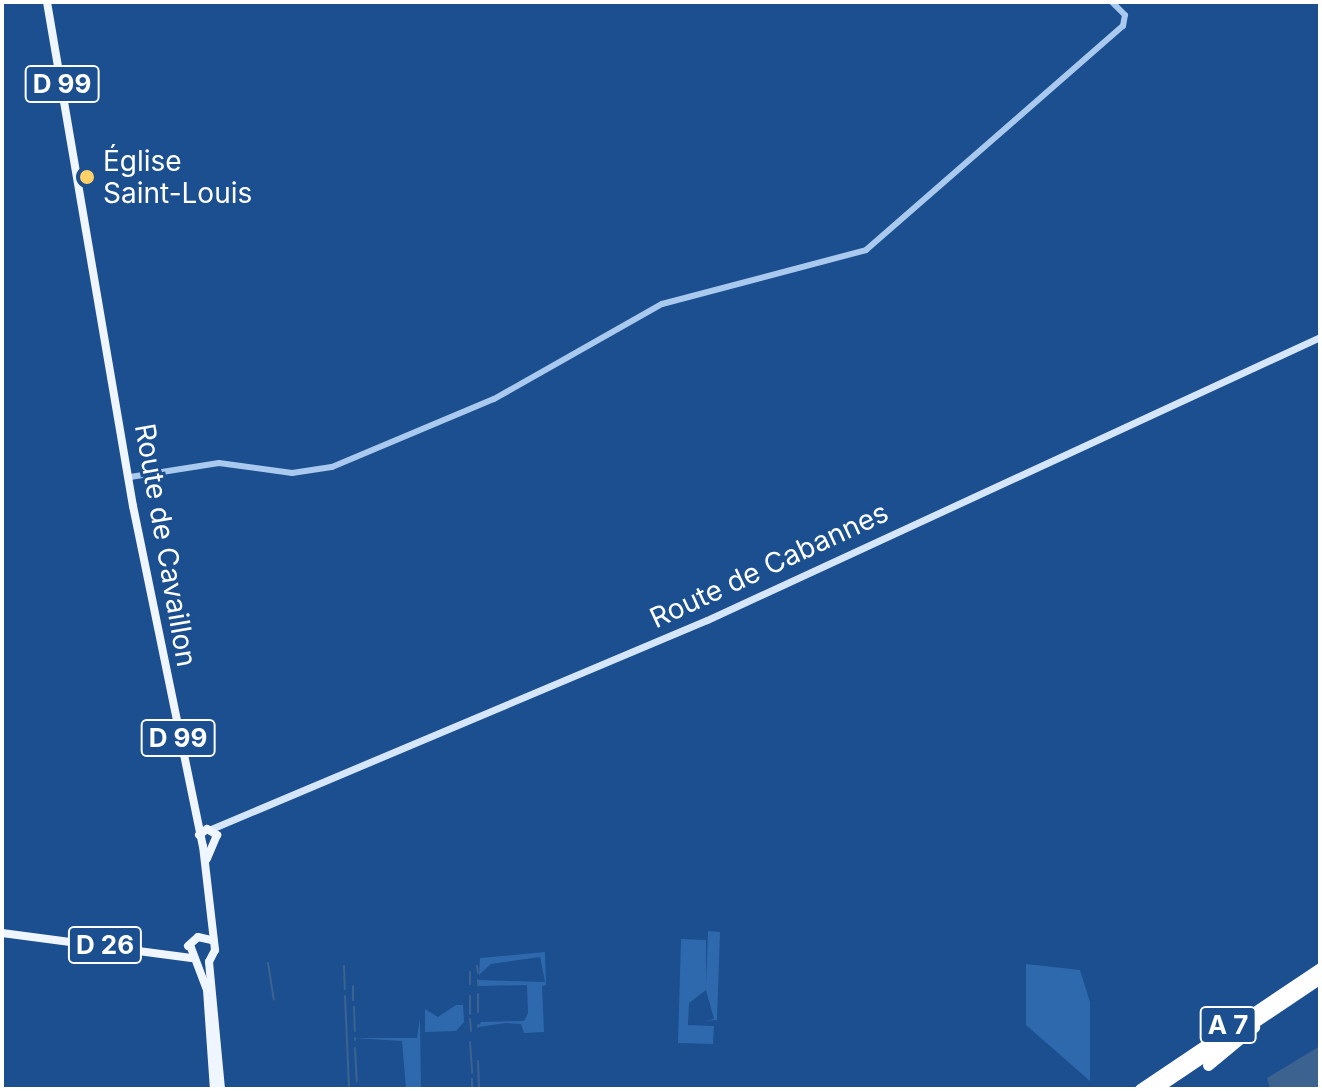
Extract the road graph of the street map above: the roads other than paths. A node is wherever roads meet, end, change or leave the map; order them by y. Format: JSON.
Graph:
{"nodes":[{"id":1,"x":47,"y":2,"type":"edge"},
{"id":2,"x":1112,"y":2,"type":"edge"},
{"id":3,"x":1320,"y":337,"type":"edge"},
{"id":4,"x":130,"y":477,"type":"junction"},
{"id":5,"x":196,"y":815,"type":"junction"},
{"id":6,"x":212,"y":832,"type":"junction"},
{"id":7,"x":199,"y":835,"type":"junction"},
{"id":8,"x":207,"y":847,"type":"junction"},
{"id":9,"x":2,"y":933,"type":"edge"},
{"id":10,"x":206,"y":939,"type":"junction"},
{"id":11,"x":190,"y":945,"type":"junction"},
{"id":12,"x":168,"y":953,"type":"junction"},
{"id":13,"x":194,"y":960,"type":"junction"},
{"id":14,"x":209,"y":962,"type":"junction"},
{"id":15,"x":1320,"y":968,"type":"edge"},
{"id":16,"x":1320,"y":978,"type":"edge"},
{"id":17,"x":1300,"y":990,"type":"junction"},
{"id":18,"x":1208,"y":1065,"type":"dead end"},
{"id":19,"x":214,"y":1089,"type":"edge"},
{"id":20,"x":221,"y":1089,"type":"edge"},
{"id":21,"x":1140,"y":1089,"type":"edge"},
{"id":22,"x":1155,"y":1089,"type":"edge"}],
"edges":[{"from":1,"to":4,"type":"main road","name":"Route de Cavaillon","number":"D 99"},
{"from":2,"to":4,"type":"street"},
{"from":3,"to":6,"type":"main road","name":"Route de Cabannes"},
{"from":4,"to":5,"type":"main road","name":"Route de Cavaillon","number":"D 99"},
{"from":5,"to":6,"type":"main road","name":"Route de Cavaillon","number":"D 99"},
{"from":5,"to":7,"type":"main road","name":"Route de Cavaillon","number":"D 99"},
{"from":6,"to":7,"type":"main road"},
{"from":6,"to":8,"type":"main road"},
{"from":7,"to":8,"type":"main road","name":"Route de Cavaillon"},
{"from":8,"to":10,"type":"main road"},
{"from":9,"to":12,"type":"main road","number":"D 26"},
{"from":10,"to":11,"type":"main road"},
{"from":10,"to":14,"type":"main road"},
{"from":11,"to":12,"type":"main road","number":"D 26"},
{"from":11,"to":13,"type":"main road"},
{"from":12,"to":13,"type":"main road","number":"D 26"},
{"from":13,"to":14,"type":"main road"},
{"from":13,"to":19,"type":"main road"},
{"from":14,"to":20,"type":"main road"},
{"from":15,"to":21,"type":"highway","number":"A 7"},
{"from":16,"to":17,"type":"highway","number":"A 7"},
{"from":17,"to":18,"type":"highway"},
{"from":17,"to":22,"type":"highway","number":"A 7"}]}
